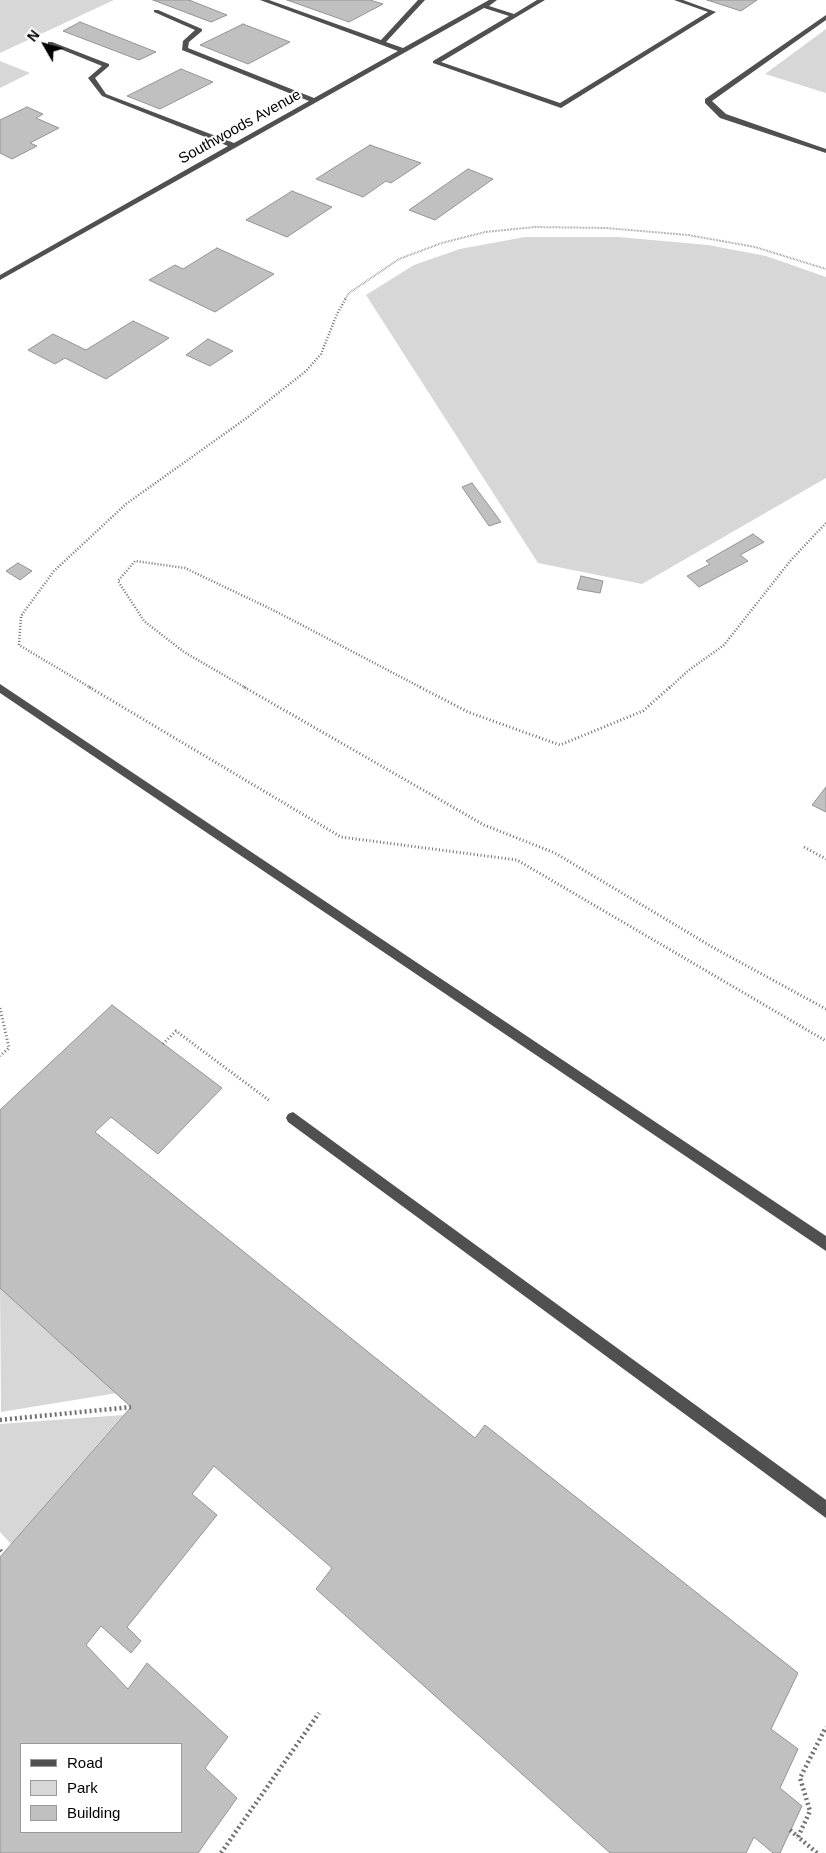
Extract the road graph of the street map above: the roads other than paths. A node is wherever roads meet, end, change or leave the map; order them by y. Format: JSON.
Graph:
{"nodes":[{"id":1,"x":263,"y":0,"type":"edge"},
{"id":2,"x":422,"y":0,"type":"edge"},
{"id":3,"x":494,"y":0,"type":"edge"},
{"id":4,"x":542,"y":0,"type":"edge"},
{"id":5,"x":677,"y":0,"type":"edge"},
{"id":6,"x":484,"y":6,"type":"junction"},
{"id":7,"x":156,"y":11,"type":"dead end"},
{"id":8,"x":514,"y":16,"type":"junction"},
{"id":9,"x":826,"y":17,"type":"edge"},
{"id":10,"x":50,"y":43,"type":"dead end"},
{"id":11,"x":382,"y":43,"type":"junction"},
{"id":12,"x":404,"y":51,"type":"junction"},
{"id":13,"x":315,"y":101,"type":"junction"},
{"id":14,"x":234,"y":146,"type":"junction"},
{"id":15,"x":826,"y":151,"type":"edge"},
{"id":16,"x":0,"y":278,"type":"edge"},
{"id":17,"x":0,"y":688,"type":"edge"},
{"id":18,"x":292,"y":1118,"type":"road end"},
{"id":19,"x":826,"y":1244,"type":"edge"},
{"id":20,"x":826,"y":1510,"type":"edge"}],
"edges":[{"from":1,"to":11,"type":"street"},
{"from":2,"to":11,"type":"street"},
{"from":3,"to":6,"type":"street","name":"Southwoods Avenue"},
{"from":4,"to":8,"type":"street"},
{"from":5,"to":8,"type":"street"},
{"from":6,"to":8,"type":"street"},
{"from":6,"to":12,"type":"street","name":"Southwoods Avenue"},
{"from":7,"to":13,"type":"street"},
{"from":9,"to":15,"type":"street"},
{"from":10,"to":14,"type":"street"},
{"from":11,"to":12,"type":"street"},
{"from":12,"to":13,"type":"street","name":"Southwoods Avenue"},
{"from":13,"to":14,"type":"street","name":"Southwoods Avenue"},
{"from":14,"to":16,"type":"street","name":"Southwoods Avenue"},
{"from":17,"to":19,"type":"street"},
{"from":18,"to":20,"type":"street"}]}
